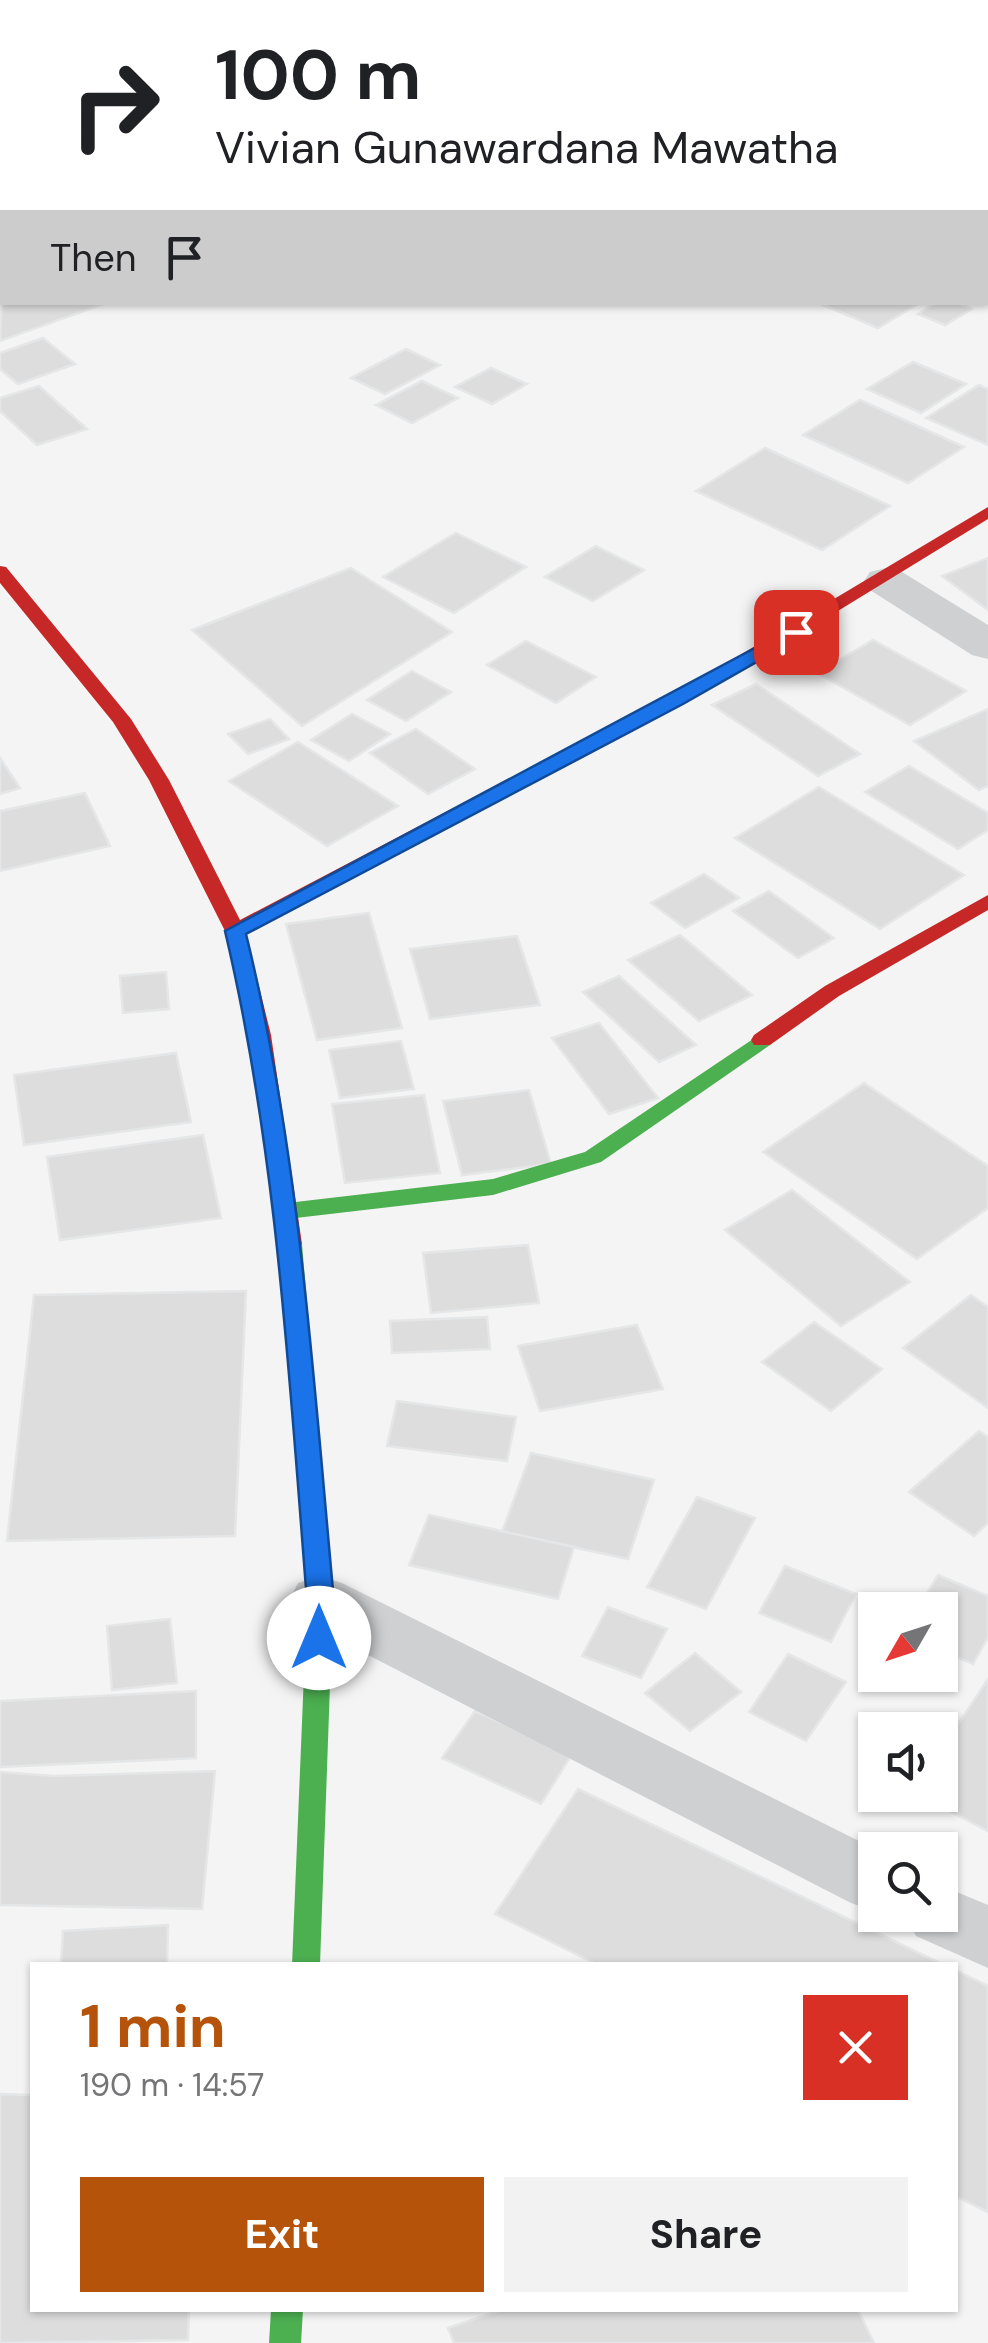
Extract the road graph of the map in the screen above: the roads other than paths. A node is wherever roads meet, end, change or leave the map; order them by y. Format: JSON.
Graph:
{"nodes":[{"id":1,"x":988,"y":512,"type":"edge"},
{"id":2,"x":0,"y":571,"type":"edge"},
{"id":3,"x":886,"y":581,"type":"junction"},
{"id":4,"x":988,"y":645,"type":"edge"},
{"id":5,"x":988,"y":901,"type":"edge"},
{"id":6,"x":235,"y":931,"type":"junction"},
{"id":7,"x":287,"y":1211,"type":"junction"},
{"id":8,"x":320,"y":1601,"type":"junction"},
{"id":9,"x":858,"y":1874,"type":"edge"},
{"id":10,"x":958,"y":1923,"type":"edge"},
{"id":11,"x":988,"y":1938,"type":"edge"},
{"id":12,"x":306,"y":1962,"type":"edge"},
{"id":13,"x":286,"y":2312,"type":"edge"},
{"id":14,"x":284,"y":2343,"type":"edge"}],
"edges":[{"from":1,"to":3,"type":"street"},
{"from":2,"to":6,"type":"street"},
{"from":3,"to":4,"type":"street"},
{"from":3,"to":6,"type":"street"},
{"from":5,"to":7,"type":"street"},
{"from":6,"to":7,"type":"street"},
{"from":7,"to":8,"type":"street"},
{"from":8,"to":9,"type":"street"},
{"from":8,"to":12,"type":"street"},
{"from":10,"to":11,"type":"street"},
{"from":13,"to":14,"type":"street"}]}
